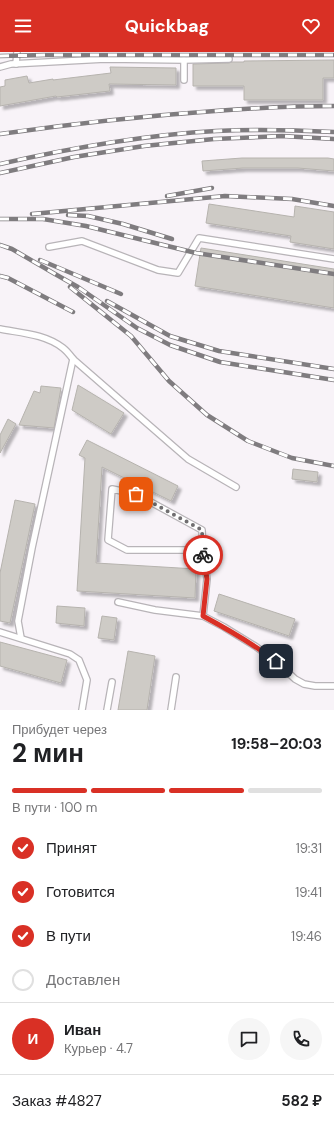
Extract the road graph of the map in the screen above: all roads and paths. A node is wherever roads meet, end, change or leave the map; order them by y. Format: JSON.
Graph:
{"nodes":[{"id":1,"x":17,"y":52,"type":"edge"},
{"id":2,"x":229,"y":58,"type":"dead end"},
{"id":3,"x":184,"y":60,"type":"junction"},
{"id":4,"x":16,"y":64,"type":"junction"},
{"id":5,"x":0,"y":67,"type":"edge"},
{"id":6,"x":184,"y":80,"type":"dead end"},
{"id":7,"x":49,"y":247,"type":"dead end"},
{"id":8,"x":334,"y":259,"type":"edge"},
{"id":9,"x":0,"y":329,"type":"edge"},
{"id":10,"x":73,"y":359,"type":"junction"},
{"id":11,"x":236,"y":487,"type":"dead end"},
{"id":12,"x":202,"y":550,"type":"junction"},
{"id":13,"x":118,"y":602,"type":"dead end"},
{"id":14,"x":203,"y":616,"type":"junction"},
{"id":15,"x":0,"y":632,"type":"edge"},
{"id":16,"x":21,"y":638,"type":"junction"},
{"id":17,"x":176,"y":677,"type":"dead end"},
{"id":18,"x":112,"y":682,"type":"dead end"},
{"id":19,"x":334,"y":686,"type":"edge"},
{"id":20,"x":82,"y":710,"type":"edge"},
{"id":21,"x":107,"y":710,"type":"edge"},
{"id":22,"x":171,"y":710,"type":"edge"}],
"edges":[{"from":1,"to":4,"type":"lane"},
{"from":2,"to":3,"type":"lane"},
{"from":3,"to":4,"type":"lane"},
{"from":3,"to":6,"type":"lane"},
{"from":4,"to":5,"type":"lane"},
{"from":7,"to":8,"type":"lane"},
{"from":9,"to":10,"type":"lane"},
{"from":10,"to":11,"type":"lane"},
{"from":10,"to":16,"type":"lane"},
{"from":12,"to":12,"type":"lane"},
{"from":12,"to":14,"type":"lane"},
{"from":13,"to":14,"type":"lane"},
{"from":14,"to":19,"type":"lane"},
{"from":15,"to":16,"type":"lane"},
{"from":16,"to":20,"type":"lane"},
{"from":17,"to":22,"type":"lane"},
{"from":18,"to":21,"type":"lane"}]}
